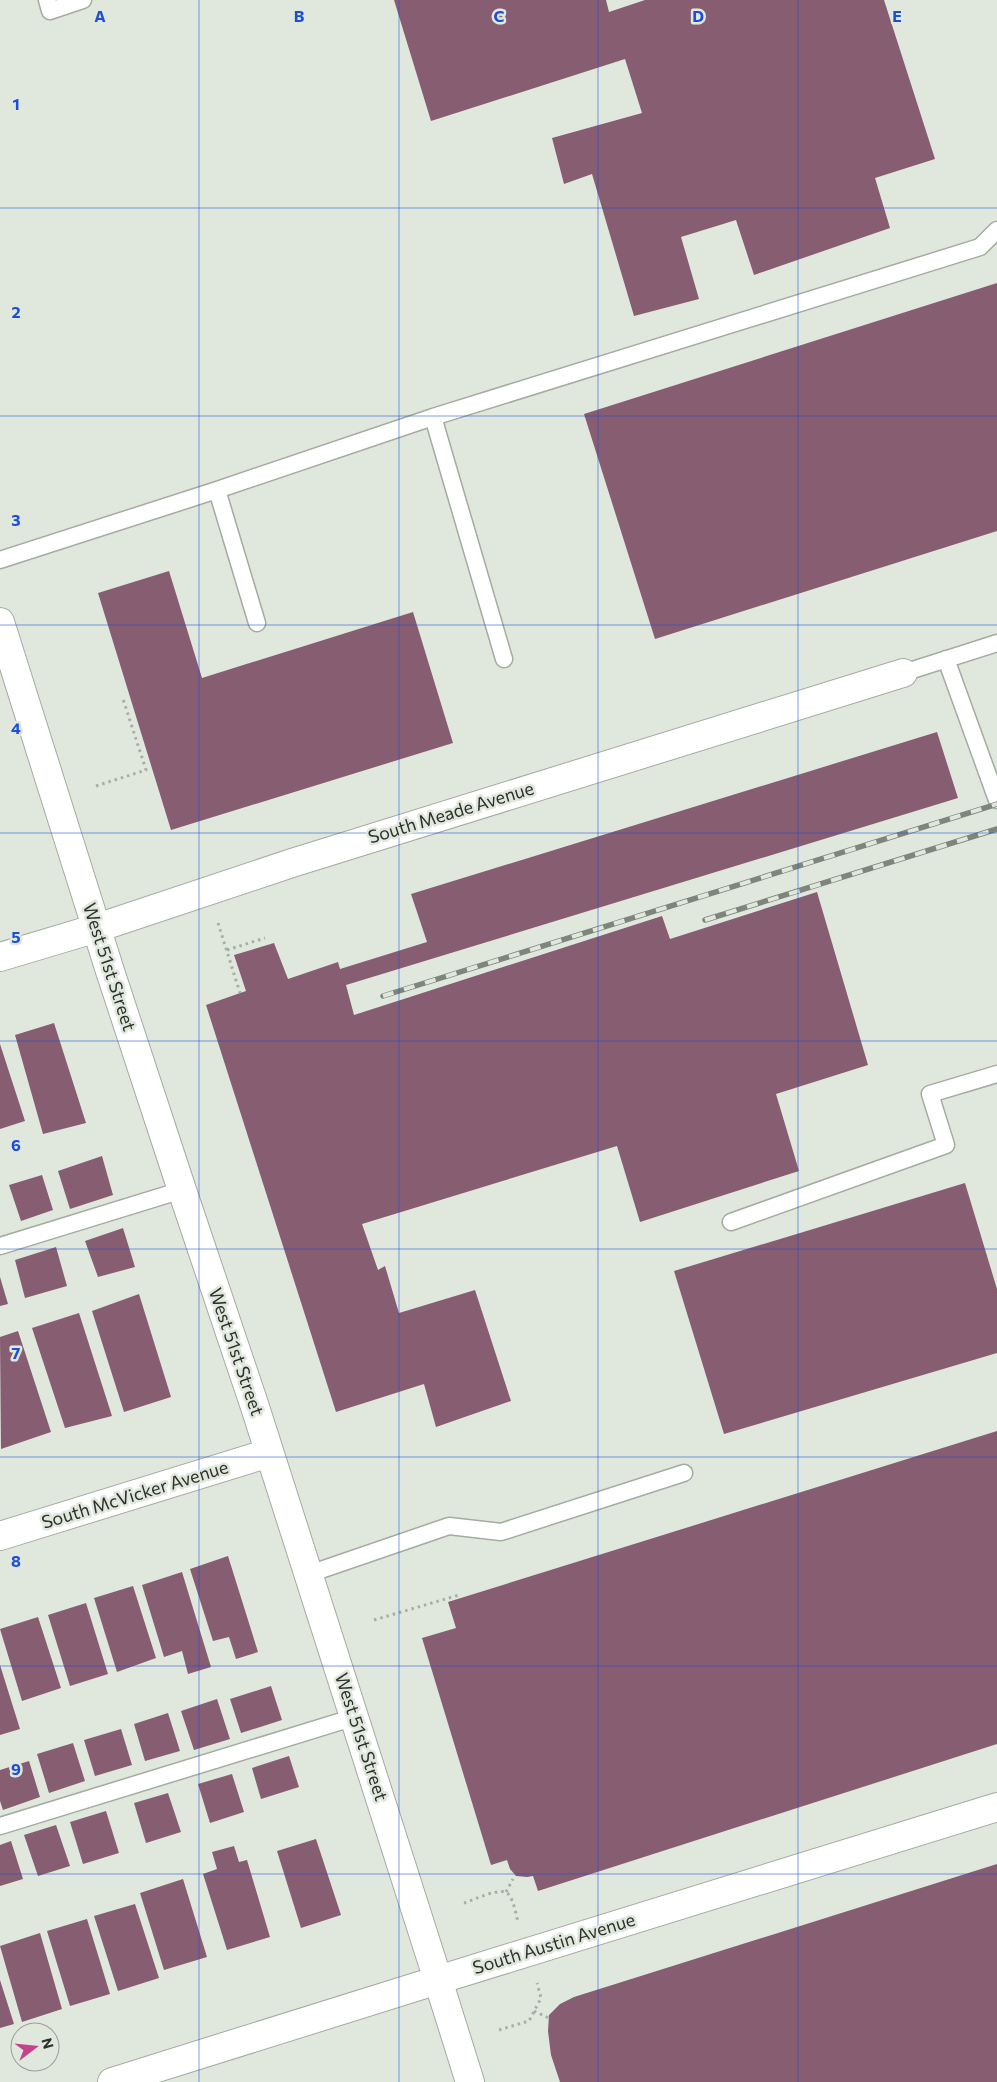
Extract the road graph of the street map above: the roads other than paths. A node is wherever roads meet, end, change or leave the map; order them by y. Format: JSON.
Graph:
{"nodes":[{"id":1,"x":47,"y":0,"type":"edge"},
{"id":2,"x":83,"y":0,"type":"edge"},
{"id":3,"x":997,"y":230,"type":"edge"},
{"id":4,"x":433,"y":417,"type":"junction"},
{"id":5,"x":217,"y":490,"type":"junction"},
{"id":6,"x":0,"y":560,"type":"edge"},
{"id":7,"x":0,"y":622,"type":"edge"},
{"id":8,"x":257,"y":623,"type":"dead end"},
{"id":9,"x":997,"y":643,"type":"edge"},
{"id":10,"x":504,"y":659,"type":"dead end"},
{"id":11,"x":946,"y":659,"type":"junction"},
{"id":12,"x":6,"y":660,"type":"edge"},
{"id":13,"x":903,"y":673,"type":"joint"},
{"id":14,"x":997,"y":800,"type":"edge"},
{"id":15,"x":97,"y":928,"type":"junction"},
{"id":16,"x":0,"y":957,"type":"edge"},
{"id":17,"x":997,"y":1074,"type":"edge"},
{"id":18,"x":182,"y":1190,"type":"junction"},
{"id":19,"x":731,"y":1222,"type":"dead end"},
{"id":20,"x":0,"y":1246,"type":"edge"},
{"id":21,"x":270,"y":1453,"type":"junction"},
{"id":22,"x":684,"y":1473,"type":"dead end"},
{"id":23,"x":0,"y":1536,"type":"edge"},
{"id":24,"x":309,"y":1574,"type":"junction"},
{"id":25,"x":355,"y":1717,"type":"junction"},
{"id":26,"x":997,"y":1807,"type":"edge"},
{"id":27,"x":0,"y":1826,"type":"edge"},
{"id":28,"x":438,"y":1980,"type":"junction"},
{"id":29,"x":112,"y":2082,"type":"edge"},
{"id":30,"x":470,"y":2082,"type":"edge"}],
"edges":[{"from":1,"to":2,"type":"lane"},
{"from":3,"to":4,"type":"lane"},
{"from":4,"to":5,"type":"lane"},
{"from":4,"to":10,"type":"lane"},
{"from":5,"to":6,"type":"lane"},
{"from":5,"to":8,"type":"lane"},
{"from":7,"to":12,"type":"street","name":"West 51st Street"},
{"from":9,"to":11,"type":"lane"},
{"from":11,"to":13,"type":"lane"},
{"from":11,"to":14,"type":"lane"},
{"from":12,"to":15,"type":"street","name":"West 51st Street"},
{"from":13,"to":15,"type":"street","name":"South Meade Avenue"},
{"from":15,"to":16,"type":"street","name":"South Meade Avenue"},
{"from":15,"to":18,"type":"street","name":"West 51st Street"},
{"from":17,"to":19,"type":"lane"},
{"from":18,"to":20,"type":"lane"},
{"from":18,"to":21,"type":"street","name":"West 51st Street"},
{"from":21,"to":23,"type":"street","name":"South McVicker Avenue"},
{"from":21,"to":24,"type":"street","name":"West 51st Street"},
{"from":22,"to":24,"type":"lane"},
{"from":24,"to":25,"type":"street","name":"West 51st Street"},
{"from":25,"to":27,"type":"lane"},
{"from":25,"to":28,"type":"street","name":"West 51st Street"},
{"from":26,"to":28,"type":"street","name":"South Austin Avenue"},
{"from":28,"to":29,"type":"street","name":"South Austin Avenue"},
{"from":28,"to":30,"type":"street","name":"West 51st Street"}]}
